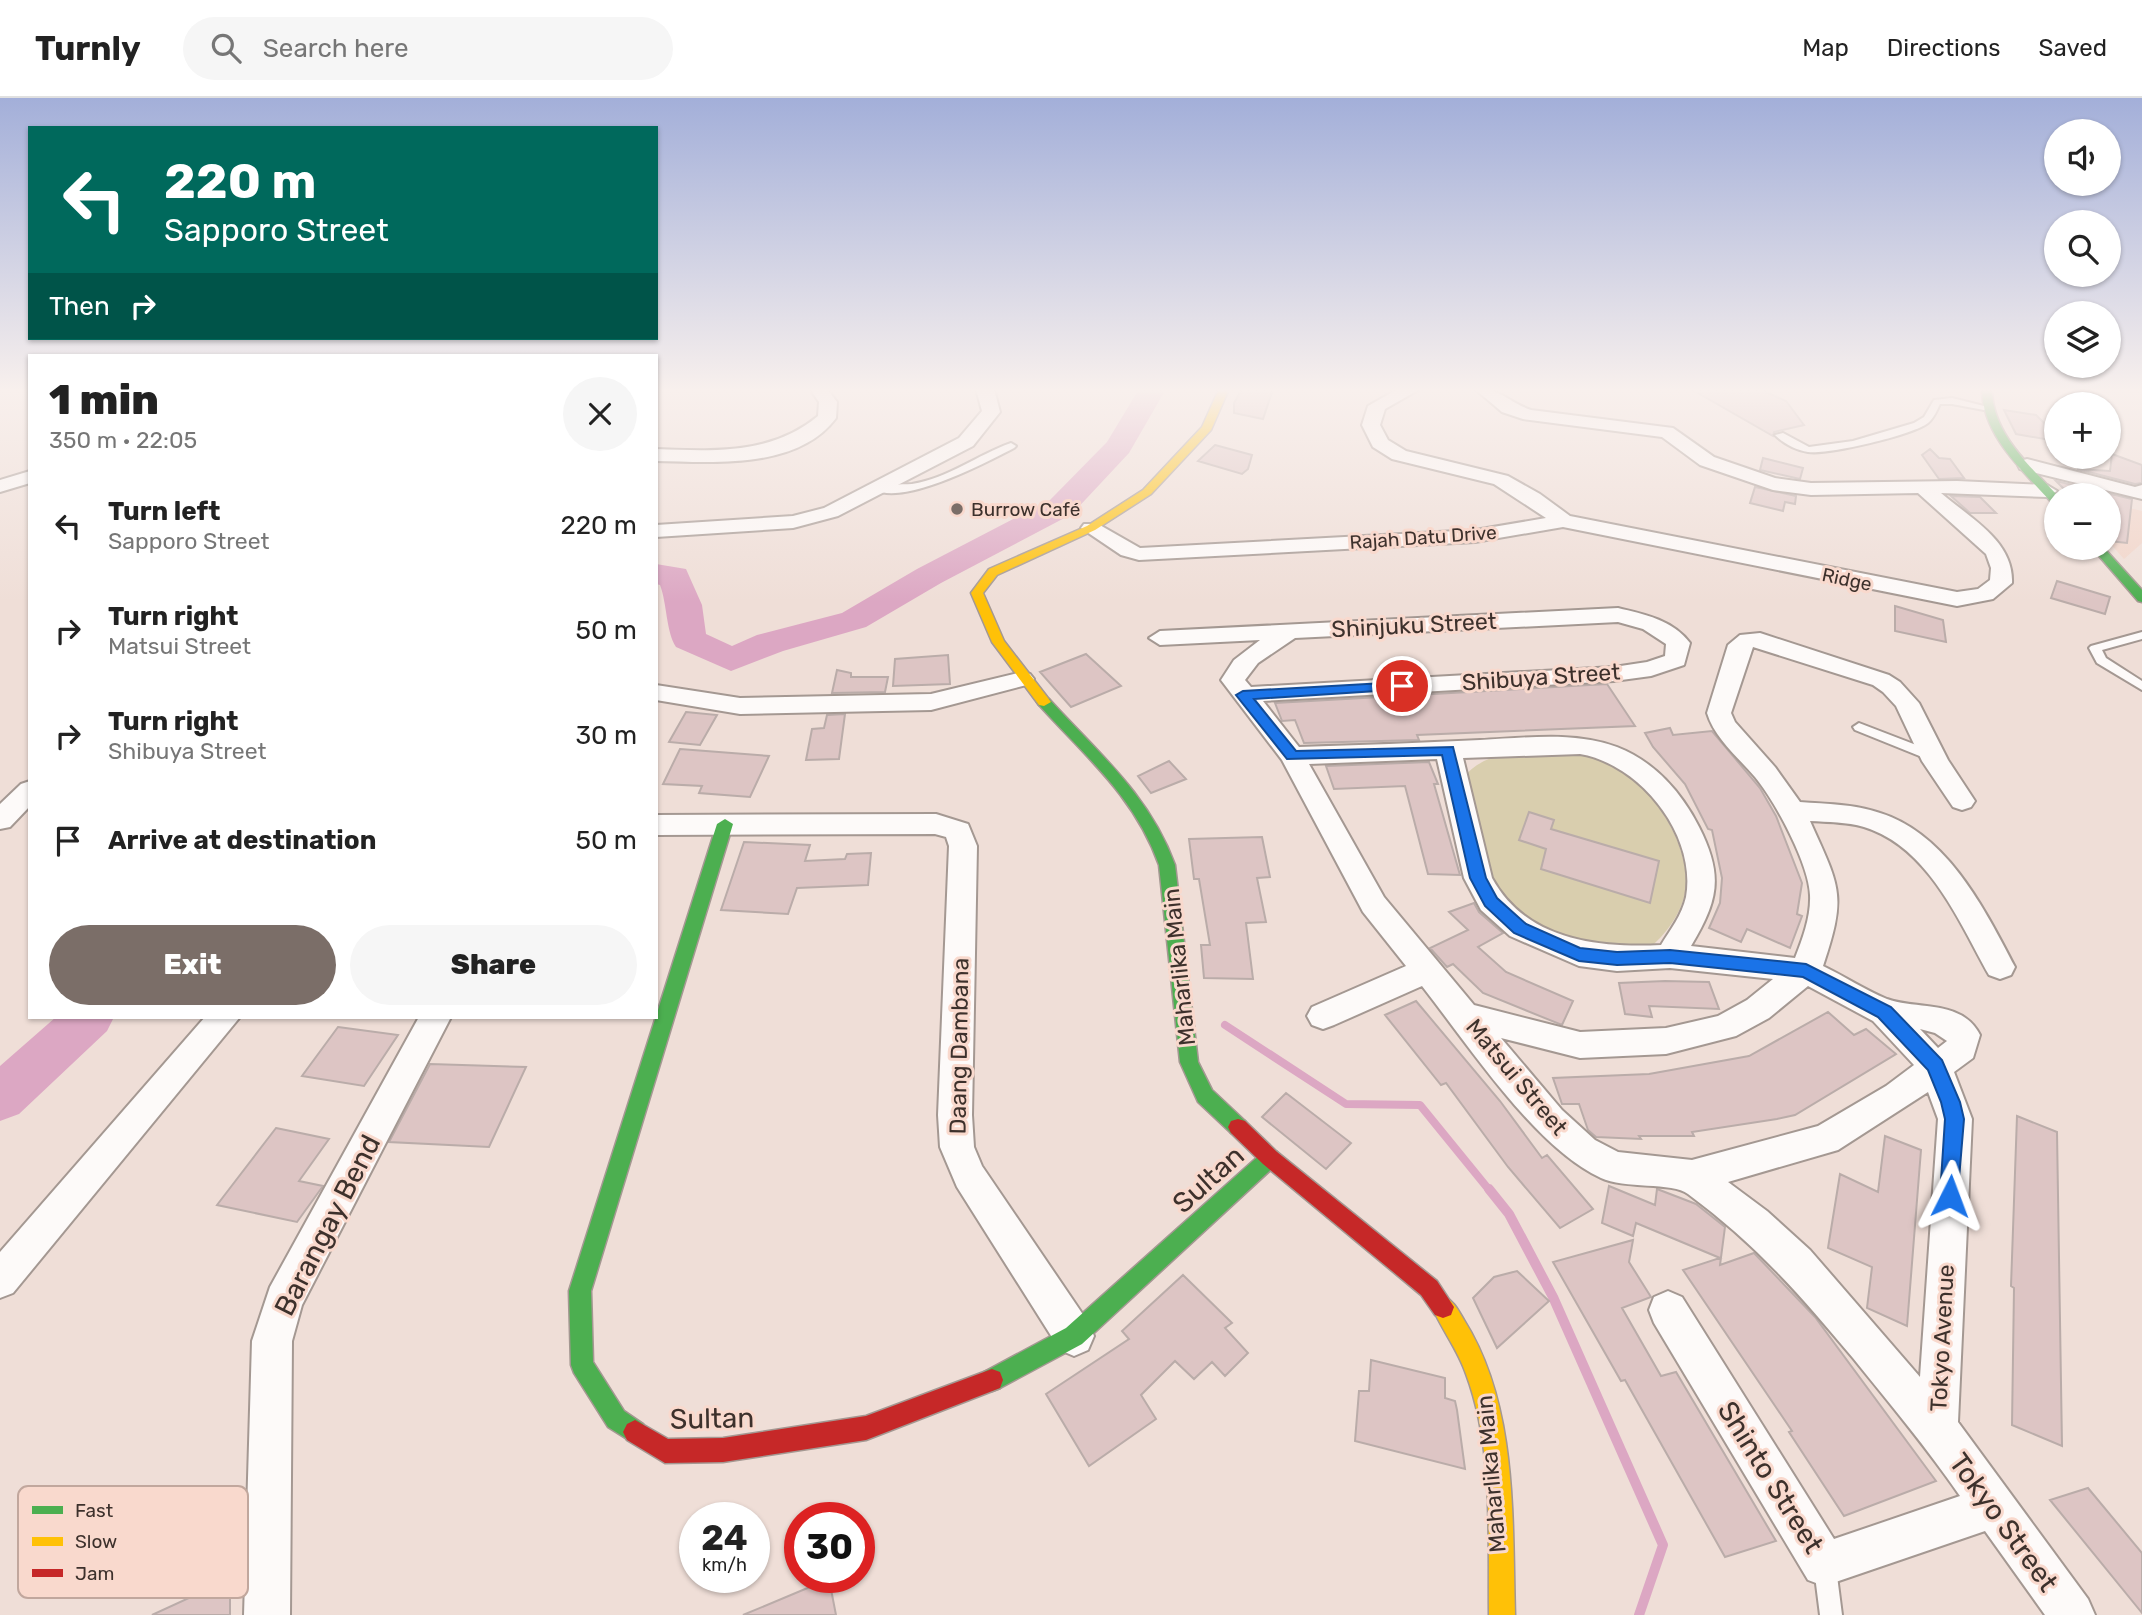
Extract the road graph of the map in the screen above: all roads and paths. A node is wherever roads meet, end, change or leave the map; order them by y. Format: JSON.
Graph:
{"nodes":[{"id":1,"x":933,"y":460,"type":"edge"},
{"id":2,"x":983,"y":460,"type":"edge"},
{"id":3,"x":1180,"y":460,"type":"edge"},
{"id":4,"x":1419,"y":460,"type":"edge"},
{"id":5,"x":1705,"y":460,"type":"edge"},
{"id":6,"x":2023,"y":460,"type":"edge"},
{"id":7,"x":2027,"y":465,"type":"junction"},
{"id":8,"x":28,"y":478,"type":"edge"},
{"id":9,"x":0,"y":486,"type":"edge"},
{"id":10,"x":2044,"y":486,"type":"edge"},
{"id":11,"x":1923,"y":488,"type":"junction"},
{"id":12,"x":879,"y":489,"type":"junction"},
{"id":13,"x":2142,"y":491,"type":"edge"},
{"id":14,"x":2044,"y":496,"type":"edge"},
{"id":15,"x":1563,"y":521,"type":"junction"},
{"id":16,"x":1091,"y":528,"type":"junction"},
{"id":17,"x":658,"y":531,"type":"edge"},
{"id":18,"x":2109,"y":560,"type":"edge"},
{"id":19,"x":2142,"y":598,"type":"edge"},
{"id":20,"x":1665,"y":630,"type":"joint"},
{"id":21,"x":1291,"y":631,"type":"junction"},
{"id":22,"x":2142,"y":635,"type":"edge"},
{"id":23,"x":1160,"y":638,"type":"dead end"},
{"id":24,"x":1022,"y":679,"type":"junction"},
{"id":25,"x":2142,"y":686,"type":"edge"},
{"id":26,"x":658,"y":692,"type":"edge"},
{"id":27,"x":1243,"y":695,"type":"junction"},
{"id":28,"x":1859,"y":727,"type":"dead end"},
{"id":29,"x":1448,"y":750,"type":"junction"},
{"id":30,"x":1292,"y":756,"type":"junction"},
{"id":31,"x":1932,"y":756,"type":"junction"},
{"id":32,"x":28,"y":792,"type":"edge"},
{"id":33,"x":1962,"y":801,"type":"dead end"},
{"id":34,"x":1792,"y":811,"type":"junction"},
{"id":35,"x":0,"y":820,"type":"edge"},
{"id":36,"x":725,"y":824,"type":"junction"},
{"id":37,"x":658,"y":825,"type":"edge"},
{"id":38,"x":1670,"y":956,"type":"junction"},
{"id":39,"x":2000,"y":967,"type":"dead end"},
{"id":40,"x":1427,"y":970,"type":"junction"},
{"id":41,"x":1806,"y":971,"type":"junction"},
{"id":42,"x":1464,"y":1015,"type":"junction"},
{"id":43,"x":1323,"y":1016,"type":"dead end"},
{"id":44,"x":222,"y":1019,"type":"edge"},
{"id":45,"x":434,"y":1019,"type":"edge"},
{"id":46,"x":1935,"y":1066,"type":"junction"},
{"id":47,"x":1270,"y":1158,"type":"junction"},
{"id":48,"x":1692,"y":1176,"type":"junction"},
{"id":49,"x":0,"y":1280,"type":"edge"},
{"id":50,"x":1668,"y":1310,"type":"dead end"},
{"id":51,"x":1074,"y":1336,"type":"junction"},
{"id":52,"x":1937,"y":1428,"type":"junction"},
{"id":53,"x":1992,"y":1507,"type":"junction"},
{"id":54,"x":1824,"y":1564,"type":"junction"},
{"id":55,"x":267,"y":1615,"type":"edge"},
{"id":56,"x":1502,"y":1615,"type":"edge"},
{"id":57,"x":1831,"y":1615,"type":"edge"},
{"id":58,"x":2072,"y":1615,"type":"edge"}],
"edges":[{"from":1,"to":12,"type":"street"},
{"from":2,"to":12,"type":"lane"},
{"from":3,"to":16,"type":"street","name":"Maharlika Main"},
{"from":4,"to":15,"type":"street"},
{"from":5,"to":11,"type":"street"},
{"from":6,"to":7,"type":"street"},
{"from":7,"to":10,"type":"street"},
{"from":7,"to":13,"type":"street"},
{"from":8,"to":9,"type":"street"},
{"from":11,"to":14,"type":"street"},
{"from":11,"to":15,"type":"street","name":"Ridge"},
{"from":12,"to":17,"type":"street"},
{"from":15,"to":16,"type":"street","name":"Rajah Datu Drive"},
{"from":16,"to":24,"type":"street","name":"Maharlika Main"},
{"from":18,"to":19,"type":"street"},
{"from":20,"to":21,"type":"street","name":"Shinjuku Street"},
{"from":20,"to":27,"type":"street","name":"Shibuya Street"},
{"from":21,"to":23,"type":"street","name":"Shinjuku Street"},
{"from":21,"to":27,"type":"street"},
{"from":22,"to":25,"type":"lane"},
{"from":24,"to":26,"type":"street"},
{"from":24,"to":47,"type":"street","name":"Maharlika Main"},
{"from":27,"to":30,"type":"street","name":"Matsui Street"},
{"from":28,"to":31,"type":"lane"},
{"from":29,"to":30,"type":"street"},
{"from":29,"to":38,"type":"street","name":"Tokyo Avenue"},
{"from":29,"to":38,"type":"street"},
{"from":30,"to":40,"type":"street","name":"Matsui Street"},
{"from":31,"to":33,"type":"street"},
{"from":31,"to":34,"type":"street"},
{"from":32,"to":35,"type":"street"},
{"from":34,"to":39,"type":"street"},
{"from":34,"to":41,"type":"street"},
{"from":36,"to":37,"type":"street"},
{"from":36,"to":51,"type":"street","name":"Daang Dambana"},
{"from":36,"to":51,"type":"street","name":"Sultan"},
{"from":38,"to":41,"type":"street","name":"Tokyo Avenue"},
{"from":40,"to":42,"type":"street","name":"Matsui Street"},
{"from":40,"to":43,"type":"street"},
{"from":41,"to":42,"type":"street"},
{"from":41,"to":46,"type":"street","name":"Tokyo Avenue"},
{"from":42,"to":48,"type":"street","name":"Matsui Street"},
{"from":44,"to":49,"type":"street"},
{"from":45,"to":55,"type":"street","name":"Barangay Bend"},
{"from":46,"to":48,"type":"street"},
{"from":46,"to":52,"type":"street","name":"Tokyo Avenue"},
{"from":47,"to":51,"type":"street","name":"Sultan"},
{"from":47,"to":56,"type":"street","name":"Maharlika Main"},
{"from":48,"to":52,"type":"street"},
{"from":50,"to":54,"type":"street","name":"Shinto Street"},
{"from":52,"to":53,"type":"street","name":"Tokyo Street"},
{"from":53,"to":54,"type":"street","name":"Shinto Street"},
{"from":53,"to":58,"type":"street","name":"Tokyo Street"},
{"from":54,"to":57,"type":"lane"}]}
